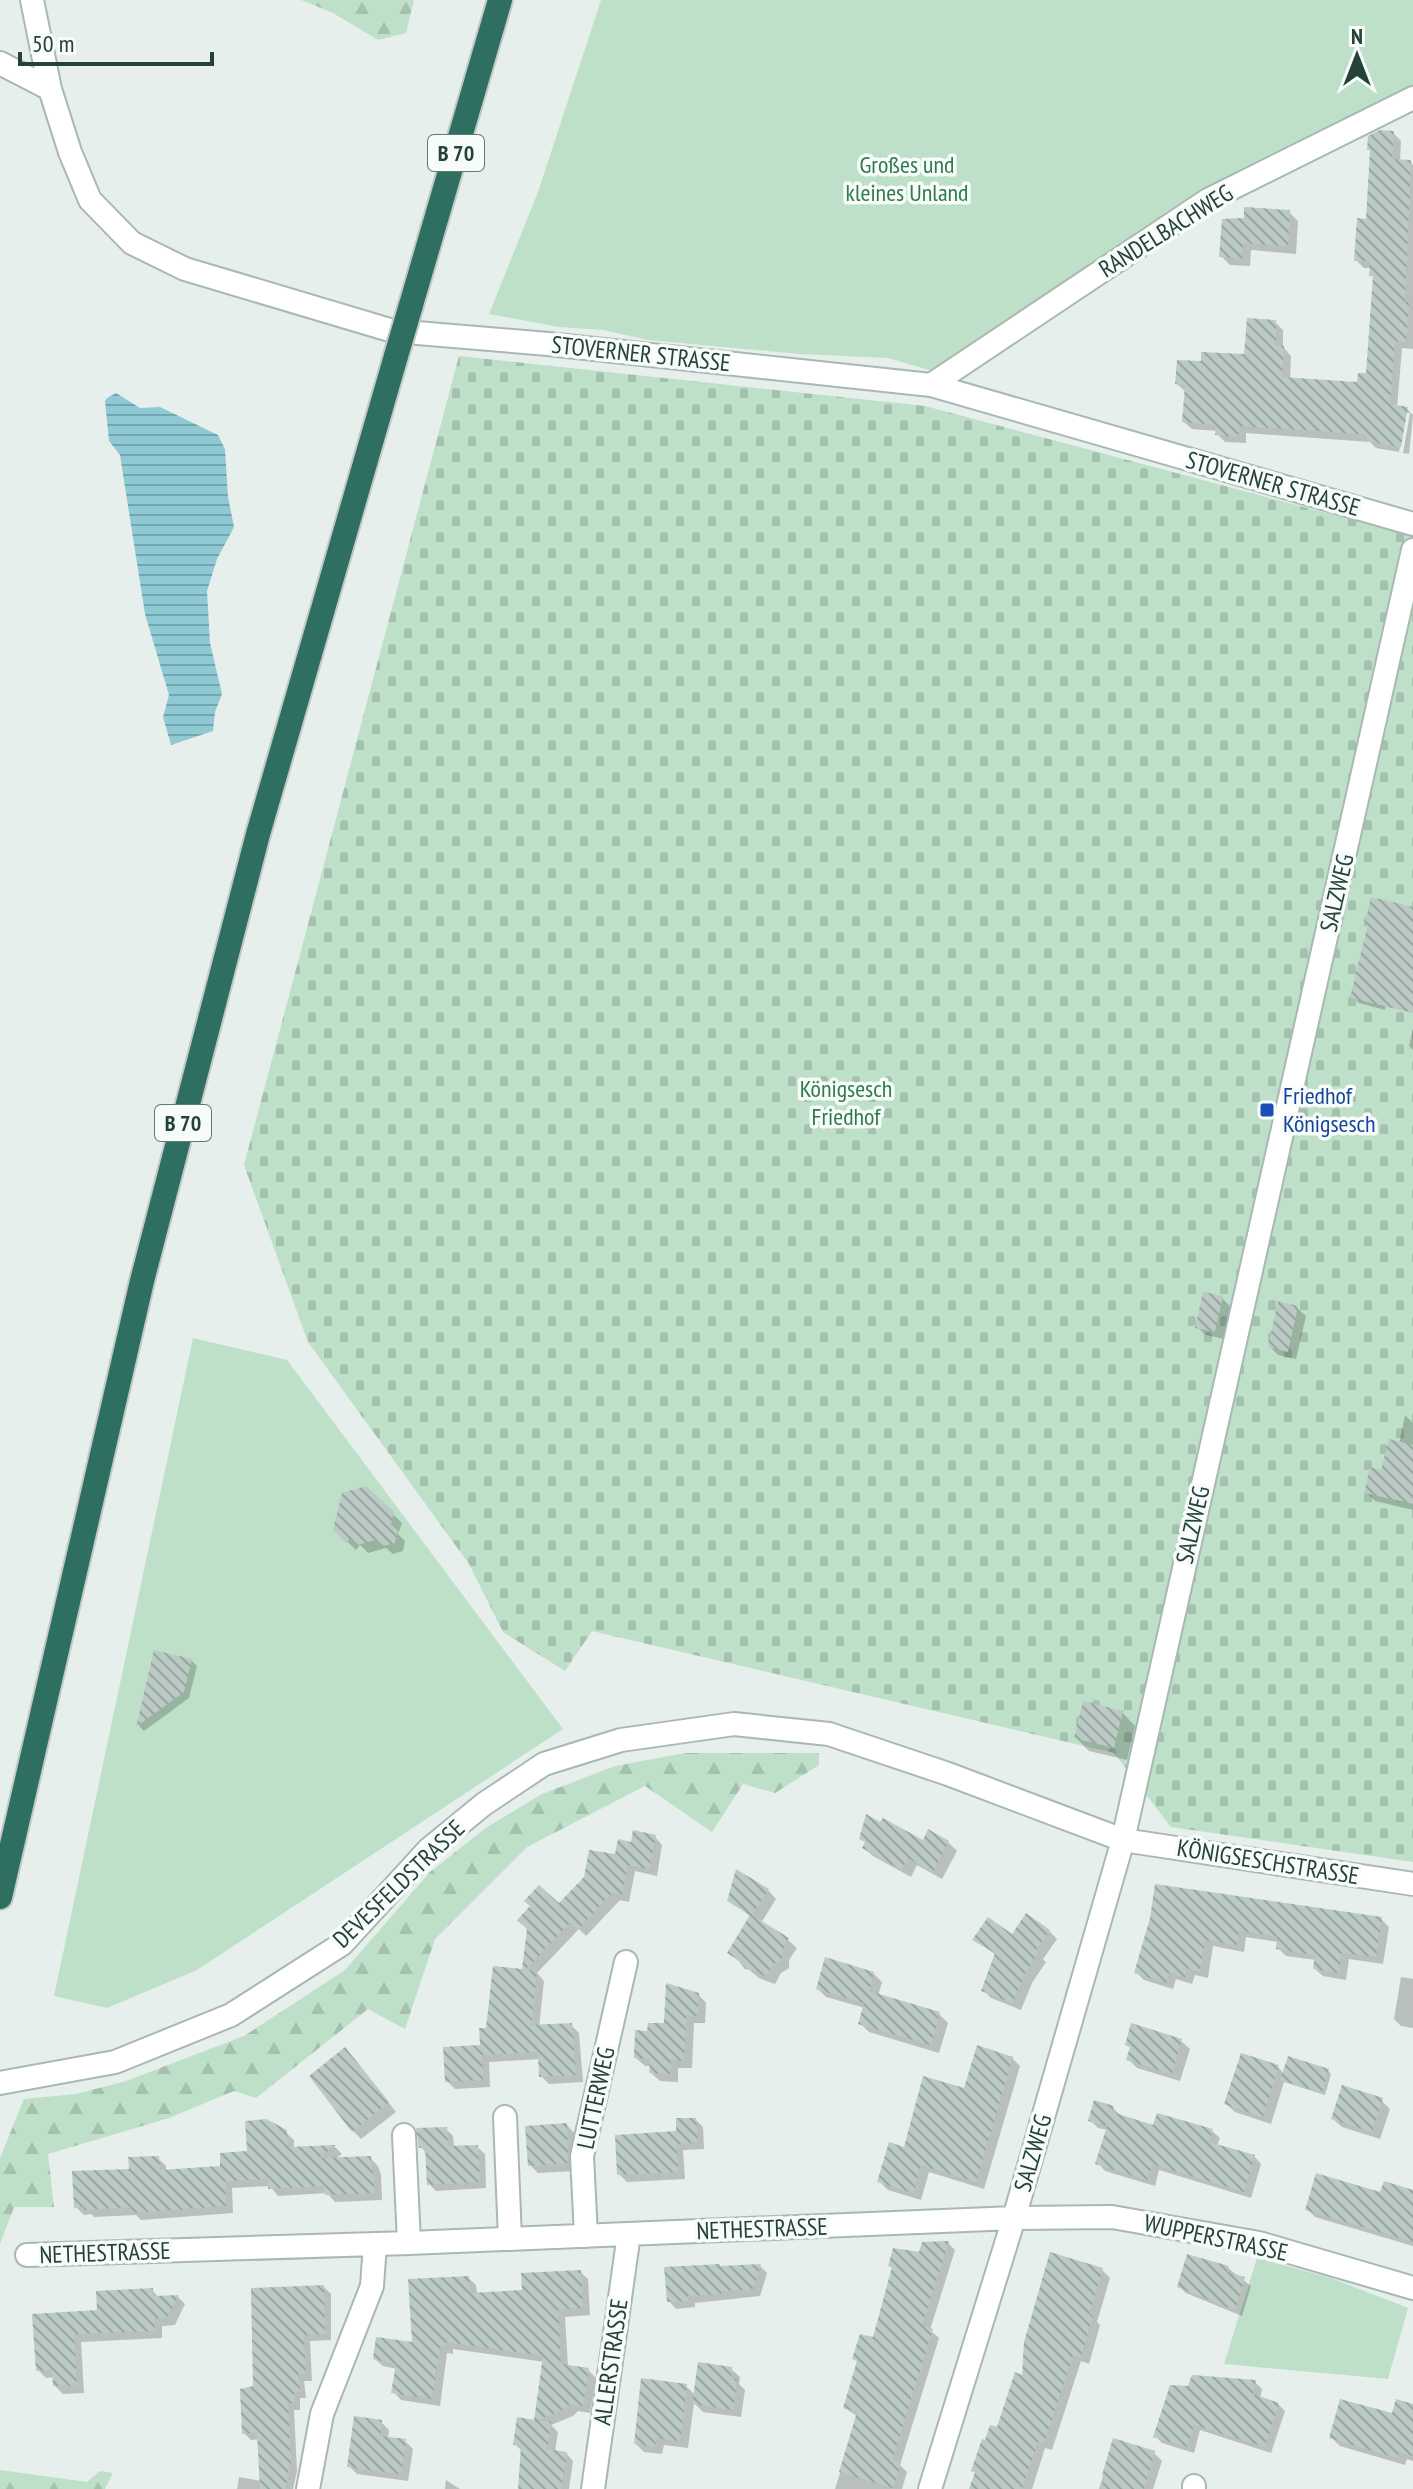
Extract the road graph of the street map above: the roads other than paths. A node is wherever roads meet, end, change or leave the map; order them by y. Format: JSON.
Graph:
{"nodes":[{"id":1,"x":32,"y":0,"type":"edge"},
{"id":2,"x":500,"y":0,"type":"edge"},
{"id":3,"x":0,"y":63,"type":"edge"},
{"id":4,"x":50,"y":89,"type":"junction"},
{"id":5,"x":1413,"y":98,"type":"edge"},
{"id":6,"x":931,"y":385,"type":"junction"},
{"id":7,"x":1413,"y":524,"type":"edge"},
{"id":8,"x":1413,"y":550,"type":"edge"},
{"id":9,"x":1123,"y":1840,"type":"junction"},
{"id":10,"x":1413,"y":1884,"type":"edge"},
{"id":11,"x":0,"y":1897,"type":"edge"},
{"id":12,"x":626,"y":1962,"type":"dead end"},
{"id":13,"x":0,"y":2083,"type":"edge"},
{"id":14,"x":505,"y":2117,"type":"dead end"},
{"id":15,"x":404,"y":2135,"type":"dead end"},
{"id":16,"x":1014,"y":2218,"type":"junction"},
{"id":17,"x":629,"y":2234,"type":"junction"},
{"id":18,"x":586,"y":2236,"type":"junction"},
{"id":19,"x":510,"y":2239,"type":"junction"},
{"id":20,"x":409,"y":2243,"type":"junction"},
{"id":21,"x":375,"y":2244,"type":"junction"},
{"id":22,"x":27,"y":2255,"type":"dead end"},
{"id":23,"x":1413,"y":2288,"type":"edge"},
{"id":24,"x":308,"y":2489,"type":"edge"},
{"id":25,"x":593,"y":2489,"type":"edge"},
{"id":26,"x":930,"y":2489,"type":"edge"}],
"edges":[{"from":1,"to":4,"type":"street","name":"STOVERNER STRASSE"},
{"from":2,"to":11,"type":"highway","number":"B 70","bridge":true},
{"from":3,"to":4,"type":"street"},
{"from":4,"to":6,"type":"street","name":"STOVERNER STRASSE"},
{"from":5,"to":6,"type":"street","name":"RANDELBACHWEG"},
{"from":6,"to":7,"type":"street","name":"STOVERNER STRASSE"},
{"from":8,"to":9,"type":"street","name":"SALZWEG"},
{"from":9,"to":10,"type":"street","name":"KÖNIGSESCHSTRASSE"},
{"from":9,"to":13,"type":"street","name":"DEVESFELDSTRASSE"},
{"from":9,"to":16,"type":"street","name":"SALZWEG"},
{"from":12,"to":18,"type":"street","name":"LUTTERWEG"},
{"from":14,"to":19,"type":"street"},
{"from":15,"to":20,"type":"street"},
{"from":16,"to":17,"type":"street","name":"NETHESTRASSE"},
{"from":16,"to":23,"type":"street","name":"WUPPERSTRASSE"},
{"from":16,"to":26,"type":"street","name":"SALZWEG"},
{"from":17,"to":18,"type":"street","name":"NETHESTRASSE"},
{"from":17,"to":25,"type":"street","name":"ALLERSTRASSE"},
{"from":18,"to":19,"type":"street","name":"NETHESTRASSE"},
{"from":19,"to":20,"type":"street","name":"NETHESTRASSE"},
{"from":20,"to":21,"type":"street","name":"NETHESTRASSE"},
{"from":21,"to":22,"type":"street","name":"NETHESTRASSE"},
{"from":21,"to":24,"type":"street"}]}
